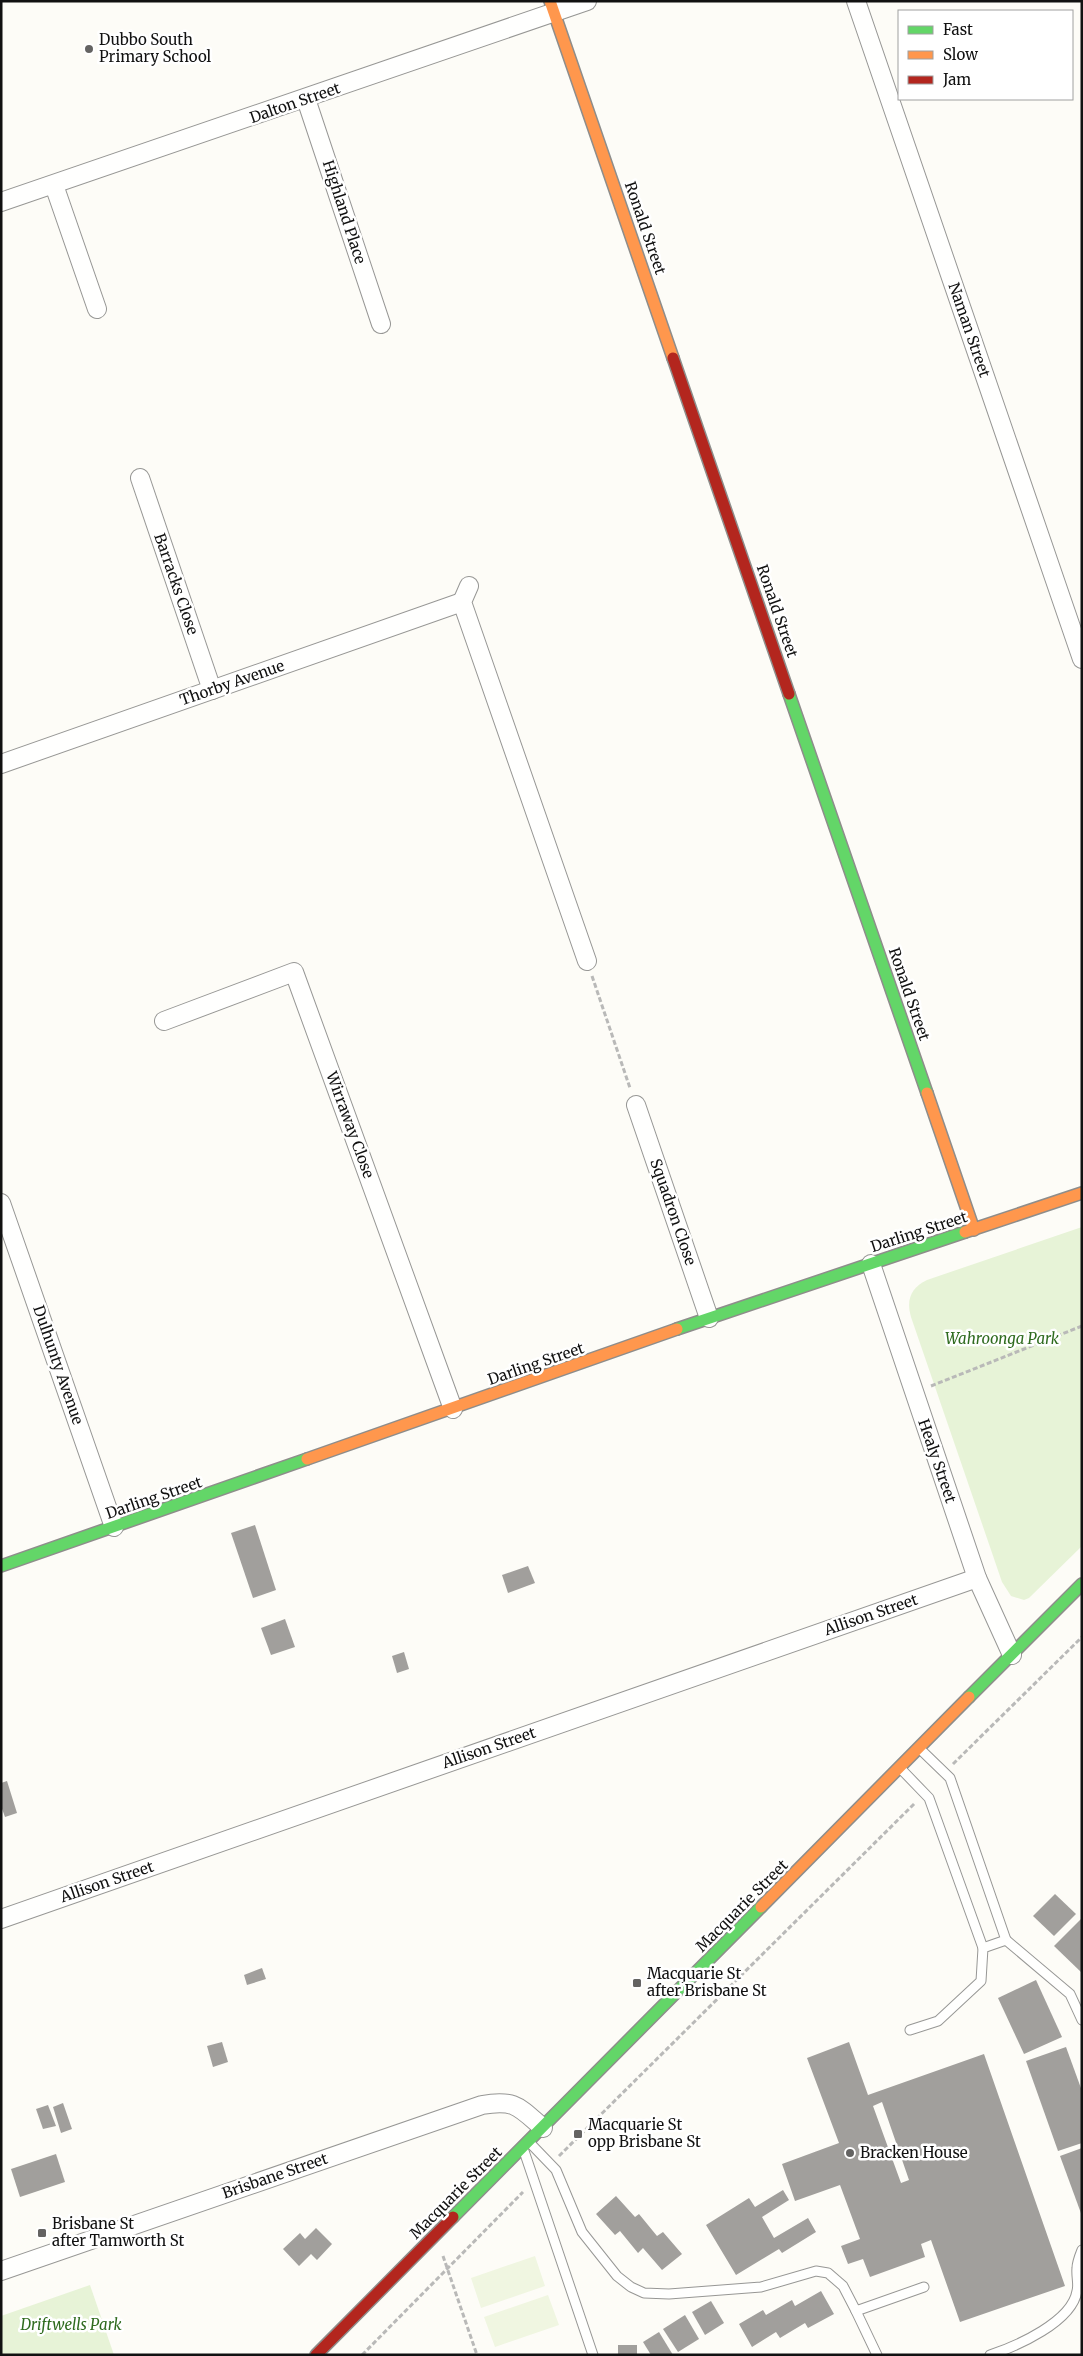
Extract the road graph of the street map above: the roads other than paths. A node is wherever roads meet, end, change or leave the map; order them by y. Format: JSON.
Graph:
{"nodes":[{"id":1,"x":587,"y":1,"type":"edge"},
{"id":2,"x":856,"y":1,"type":"edge"},
{"id":3,"x":553,"y":7,"type":"edge"},
{"id":4,"x":306,"y":99,"type":"junction"},
{"id":5,"x":54,"y":185,"type":"junction"},
{"id":6,"x":1,"y":202,"type":"edge"},
{"id":7,"x":98,"y":309,"type":"dead end"},
{"id":8,"x":381,"y":324,"type":"dead end"},
{"id":9,"x":140,"y":478,"type":"dead end"},
{"id":10,"x":1082,"y":659,"type":"edge"},
{"id":11,"x":212,"y":690,"type":"junction"},
{"id":12,"x":1,"y":764,"type":"edge"},
{"id":13,"x":587,"y":961,"type":"road end"},
{"id":14,"x":164,"y":1021,"type":"dead end"},
{"id":15,"x":636,"y":1105,"type":"road end"},
{"id":16,"x":1082,"y":1193,"type":"edge"},
{"id":17,"x":1,"y":1203,"type":"edge"},
{"id":18,"x":974,"y":1230,"type":"junction"},
{"id":19,"x":871,"y":1264,"type":"junction"},
{"id":20,"x":710,"y":1318,"type":"junction"},
{"id":21,"x":453,"y":1409,"type":"junction"},
{"id":22,"x":114,"y":1527,"type":"junction"},
{"id":23,"x":1,"y":1566,"type":"edge"},
{"id":24,"x":977,"y":1578,"type":"junction"},
{"id":25,"x":1082,"y":1584,"type":"edge"},
{"id":26,"x":1012,"y":1654,"type":"junction"},
{"id":27,"x":920,"y":1748,"type":"junction"},
{"id":28,"x":900,"y":1768,"type":"junction"},
{"id":29,"x":1,"y":1919,"type":"edge"},
{"id":30,"x":1006,"y":1940,"type":"junction"},
{"id":31,"x":983,"y":1948,"type":"junction"},
{"id":32,"x":1081,"y":2014,"type":"edge"},
{"id":33,"x":910,"y":2030,"type":"dead end"},
{"id":34,"x":543,"y":2128,"type":"junction"},
{"id":35,"x":526,"y":2145,"type":"junction"},
{"id":36,"x":1082,"y":2250,"type":"edge"},
{"id":37,"x":1,"y":2271,"type":"edge"},
{"id":38,"x":924,"y":2287,"type":"dead end"},
{"id":39,"x":856,"y":2312,"type":"junction"},
{"id":40,"x":316,"y":2355,"type":"edge"},
{"id":41,"x":592,"y":2355,"type":"edge"},
{"id":42,"x":877,"y":2355,"type":"edge"},
{"id":43,"x":990,"y":2355,"type":"edge"}],
"edges":[{"from":1,"to":3,"type":"street","name":"Dalton Street"},
{"from":2,"to":10,"type":"street","name":"Naman Street"},
{"from":3,"to":4,"type":"street","name":"Dalton Street"},
{"from":3,"to":18,"type":"street","name":"Ronald Street"},
{"from":4,"to":5,"type":"street","name":"Dalton Street"},
{"from":4,"to":8,"type":"street","name":"Highland Place"},
{"from":5,"to":6,"type":"street","name":"Dalton Street"},
{"from":5,"to":7,"type":"street"},
{"from":9,"to":11,"type":"street","name":"Barracks Close"},
{"from":11,"to":12,"type":"street","name":"Thorby Avenue"},
{"from":11,"to":13,"type":"street","name":"Thorby Avenue"},
{"from":14,"to":21,"type":"street","name":"Wirraway Close"},
{"from":15,"to":20,"type":"street","name":"Squadron Close"},
{"from":16,"to":18,"type":"street","name":"Darling Street"},
{"from":17,"to":22,"type":"street","name":"Dulhunty Avenue"},
{"from":18,"to":19,"type":"street","name":"Darling Street"},
{"from":19,"to":20,"type":"street","name":"Darling Street"},
{"from":19,"to":24,"type":"street","name":"Healy Street"},
{"from":20,"to":21,"type":"street","name":"Darling Street"},
{"from":21,"to":22,"type":"street","name":"Darling Street"},
{"from":22,"to":23,"type":"street","name":"Darling Street"},
{"from":24,"to":26,"type":"street","name":"Healy Street"},
{"from":24,"to":29,"type":"street","name":"Allison Street"},
{"from":25,"to":26,"type":"street","name":"Macquarie Street"},
{"from":26,"to":27,"type":"street","name":"Macquarie Street"},
{"from":27,"to":28,"type":"street","name":"Macquarie Street"},
{"from":27,"to":30,"type":"lane"},
{"from":28,"to":31,"type":"lane"},
{"from":28,"to":34,"type":"street","name":"Macquarie Street"},
{"from":30,"to":31,"type":"lane"},
{"from":30,"to":32,"type":"lane"},
{"from":31,"to":33,"type":"lane"},
{"from":34,"to":35,"type":"street","name":"Macquarie Street"},
{"from":34,"to":37,"type":"street","name":"Brisbane Street"},
{"from":35,"to":39,"type":"lane"},
{"from":35,"to":40,"type":"street","name":"Macquarie Street"},
{"from":35,"to":41,"type":"lane"},
{"from":36,"to":43,"type":"lane"},
{"from":38,"to":39,"type":"lane"},
{"from":39,"to":42,"type":"lane"}]}
